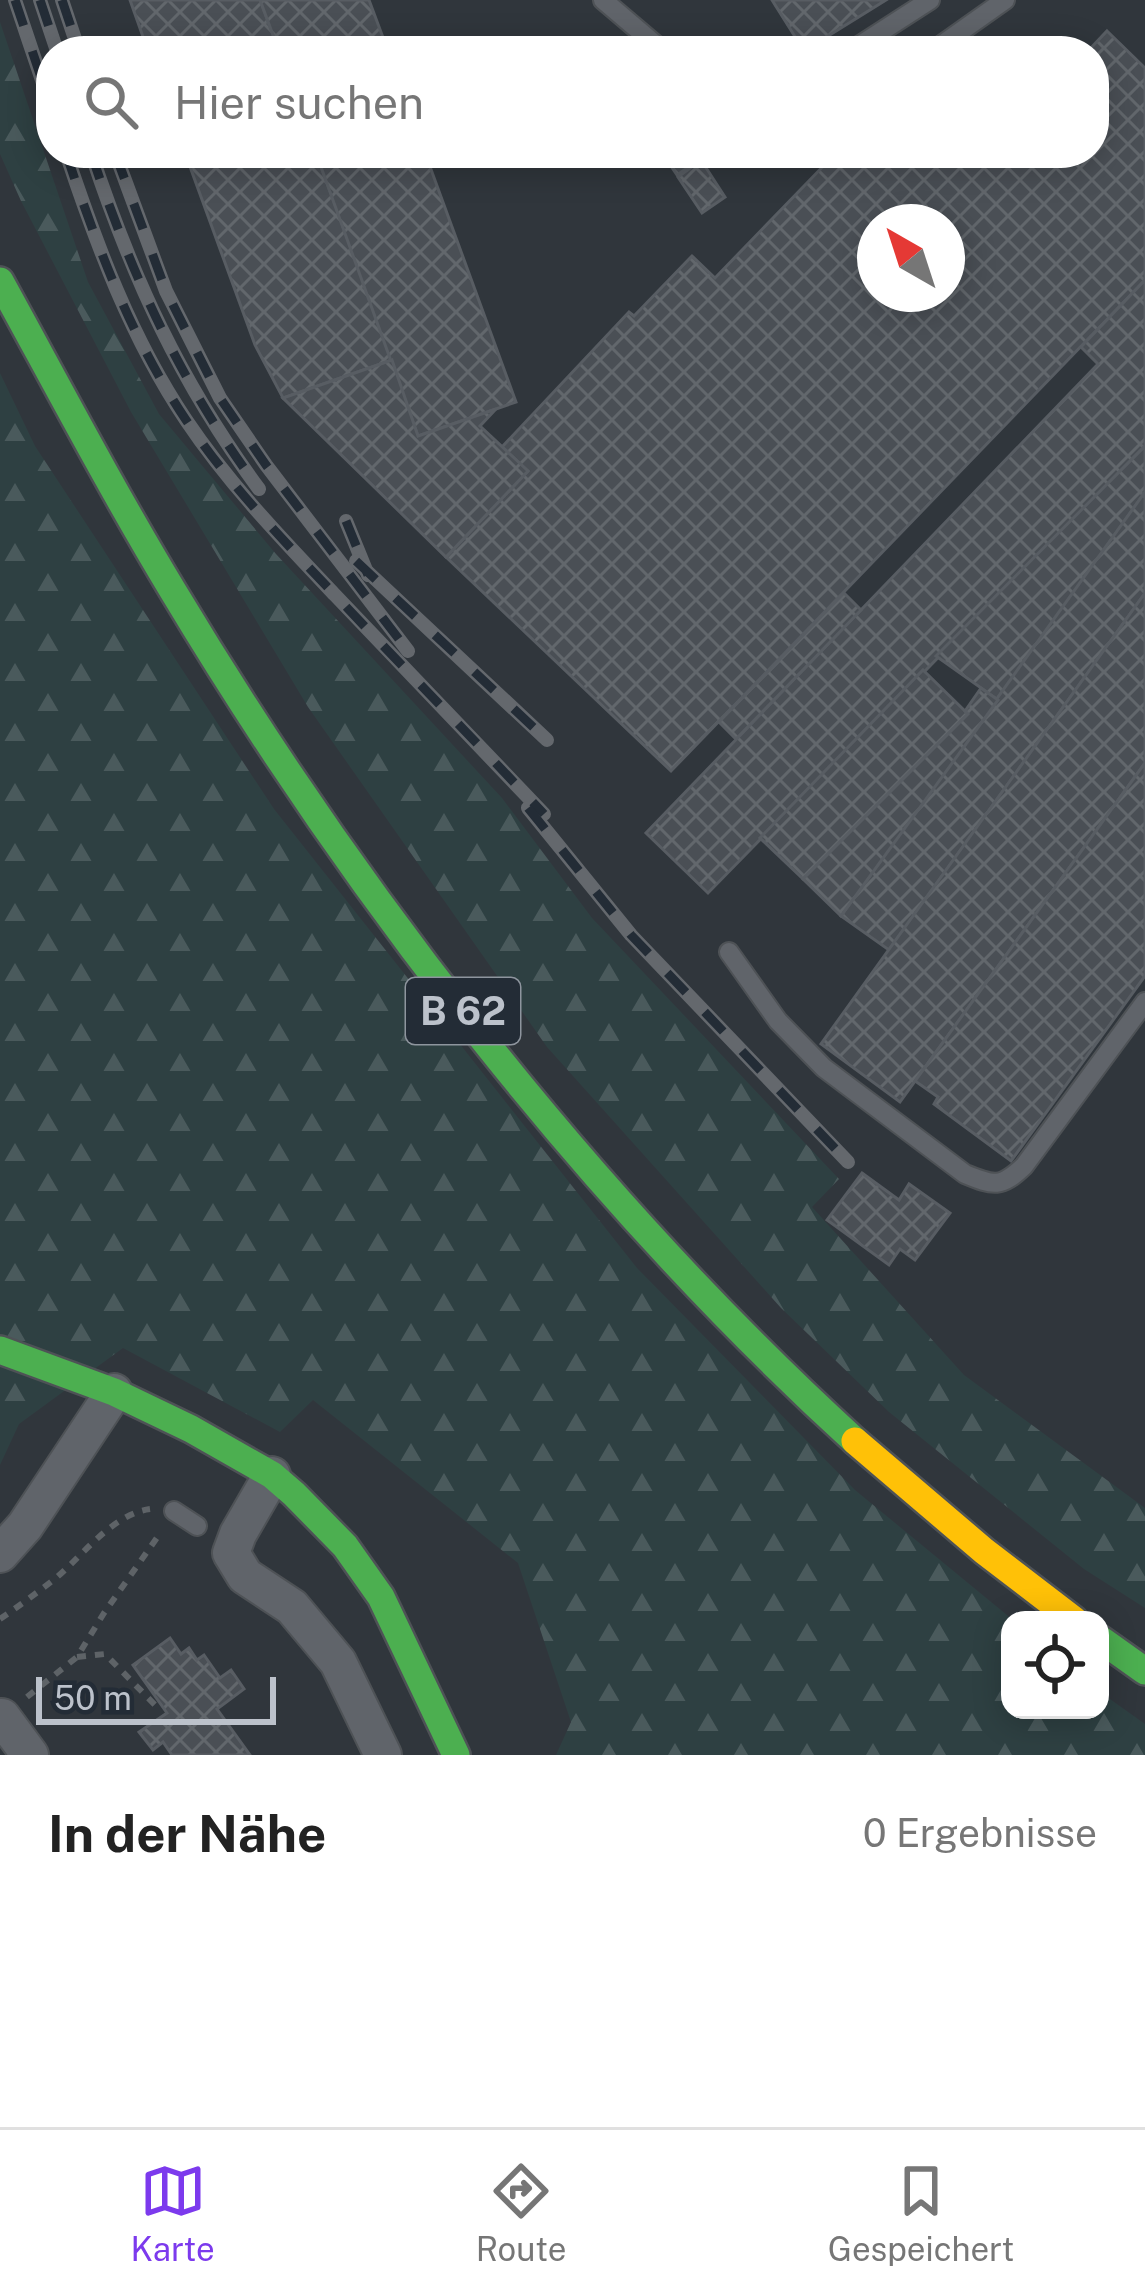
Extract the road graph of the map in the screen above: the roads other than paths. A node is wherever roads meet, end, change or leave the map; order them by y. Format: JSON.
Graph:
{"nodes":[{"id":1,"x":603,"y":0,"type":"edge"},
{"id":2,"x":930,"y":0,"type":"edge"},
{"id":3,"x":1005,"y":0,"type":"edge"},
{"id":4,"x":645,"y":36,"type":"edge"},
{"id":5,"x":874,"y":36,"type":"edge"},
{"id":6,"x":954,"y":36,"type":"edge"},
{"id":7,"x":0,"y":281,"type":"edge"},
{"id":8,"x":729,"y":952,"type":"dead end"},
{"id":9,"x":1145,"y":1002,"type":"edge"},
{"id":10,"x":0,"y":1350,"type":"edge"},
{"id":11,"x":114,"y":1392,"type":"junction"},
{"id":12,"x":272,"y":1475,"type":"junction"},
{"id":13,"x":174,"y":1510,"type":"road end"},
{"id":14,"x":197,"y":1526,"type":"dead end"},
{"id":15,"x":0,"y":1555,"type":"edge"},
{"id":16,"x":1062,"y":1611,"type":"edge"},
{"id":17,"x":1109,"y":1645,"type":"edge"},
{"id":18,"x":1145,"y":1671,"type":"edge"},
{"id":19,"x":2,"y":1717,"type":"edge"},
{"id":20,"x":30,"y":1755,"type":"edge"},
{"id":21,"x":383,"y":1755,"type":"edge"},
{"id":22,"x":456,"y":1755,"type":"edge"}],
"edges":[{"from":1,"to":4,"type":"lane"},
{"from":2,"to":5,"type":"lane"},
{"from":3,"to":6,"type":"lane"},
{"from":7,"to":16,"type":"main road","number":"B 62"},
{"from":8,"to":9,"type":"lane"},
{"from":10,"to":11,"type":"main road"},
{"from":11,"to":12,"type":"main road"},
{"from":11,"to":15,"type":"street"},
{"from":12,"to":21,"type":"street"},
{"from":12,"to":22,"type":"main road"},
{"from":13,"to":14,"type":"lane"},
{"from":17,"to":18,"type":"main road"},
{"from":19,"to":20,"type":"street"}]}
